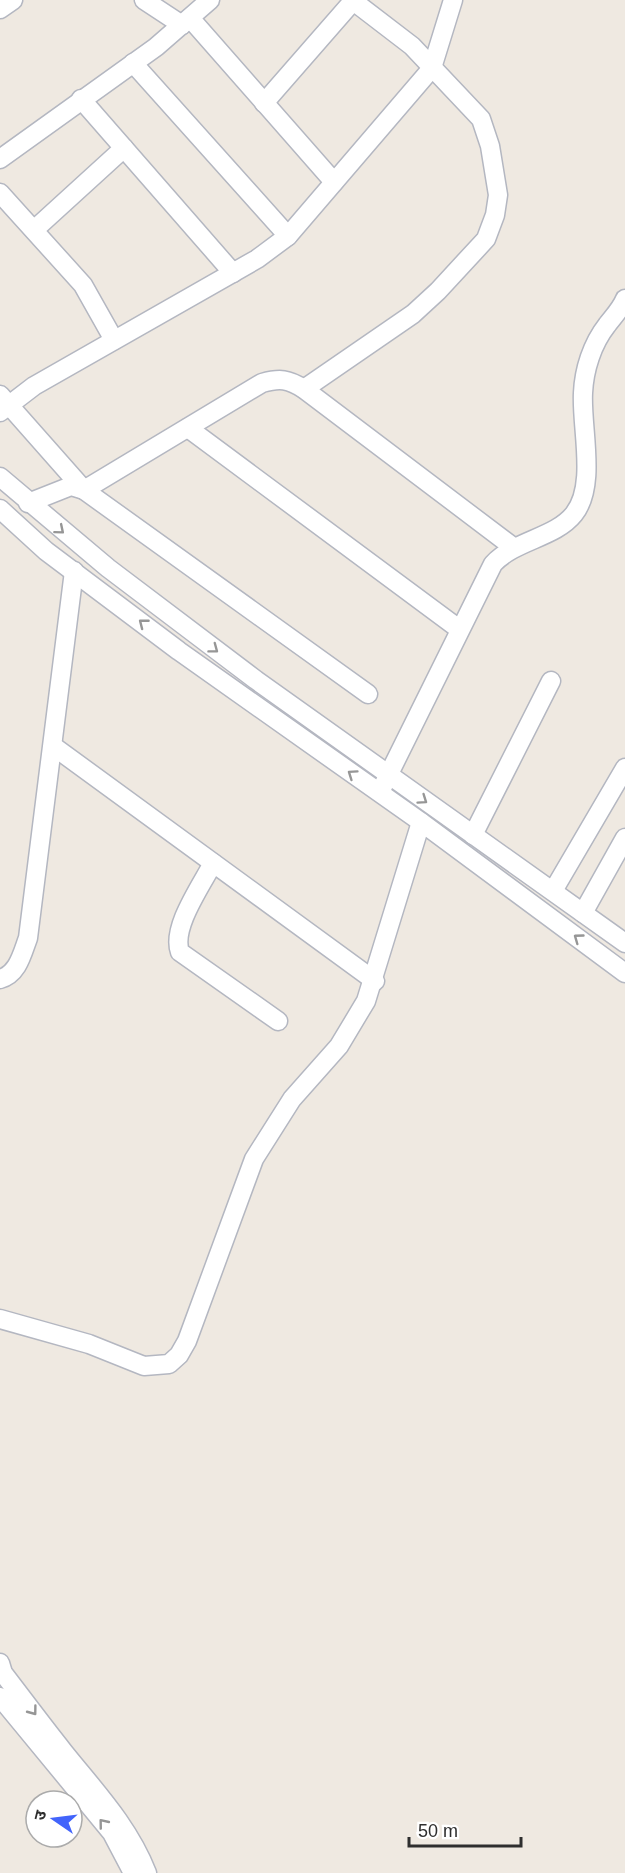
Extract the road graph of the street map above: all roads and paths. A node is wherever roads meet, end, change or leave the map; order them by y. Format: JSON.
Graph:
{"nodes":[{"id":1,"x":13,"y":0,"type":"edge"},
{"id":2,"x":144,"y":0,"type":"edge"},
{"id":3,"x":210,"y":0,"type":"edge"},
{"id":4,"x":352,"y":0,"type":"edge"},
{"id":5,"x":453,"y":0,"type":"edge"},
{"id":6,"x":0,"y":9,"type":"edge"},
{"id":7,"x":186,"y":22,"type":"junction"},
{"id":8,"x":133,"y":63,"type":"junction"},
{"id":9,"x":432,"y":68,"type":"junction"},
{"id":10,"x":81,"y":99,"type":"junction"},
{"id":11,"x":264,"y":103,"type":"junction"},
{"id":12,"x":124,"y":148,"type":"junction"},
{"id":13,"x":0,"y":159,"type":"edge"},
{"id":14,"x":334,"y":183,"type":"junction"},
{"id":15,"x":0,"y":193,"type":"edge"},
{"id":16,"x":34,"y":231,"type":"junction"},
{"id":17,"x":288,"y":236,"type":"junction"},
{"id":18,"x":233,"y":273,"type":"junction"},
{"id":19,"x":625,"y":299,"type":"edge"},
{"id":20,"x":114,"y":340,"type":"junction"},
{"id":21,"x":304,"y":389,"type":"junction"},
{"id":22,"x":3,"y":404,"type":"edge"},
{"id":23,"x":188,"y":428,"type":"junction"},
{"id":24,"x":0,"y":477,"type":"edge"},
{"id":25,"x":84,"y":490,"type":"junction"},
{"id":26,"x":28,"y":504,"type":"junction"},
{"id":27,"x":0,"y":509,"type":"edge"},
{"id":28,"x":513,"y":547,"type":"junction"},
{"id":29,"x":74,"y":571,"type":"junction"},
{"id":30,"x":459,"y":629,"type":"junction"},
{"id":31,"x":551,"y":681,"type":"dead end"},
{"id":32,"x":368,"y":694,"type":"dead end"},
{"id":33,"x":53,"y":746,"type":"junction"},
{"id":34,"x":625,"y":768,"type":"edge"},
{"id":35,"x":388,"y":775,"type":"junction"},
{"id":36,"x":380,"y":793,"type":"junction"},
{"id":37,"x":421,"y":822,"type":"junction"},
{"id":38,"x":473,"y":835,"type":"junction"},
{"id":39,"x":625,"y":838,"type":"edge"},
{"id":40,"x":213,"y":863,"type":"junction"},
{"id":41,"x":553,"y":891,"type":"junction"},
{"id":42,"x":583,"y":913,"type":"junction"},
{"id":43,"x":625,"y":943,"type":"edge"},
{"id":44,"x":625,"y":973,"type":"edge"},
{"id":45,"x":0,"y":979,"type":"edge"},
{"id":46,"x":375,"y":981,"type":"junction"},
{"id":47,"x":278,"y":1021,"type":"dead end"},
{"id":48,"x":0,"y":1319,"type":"edge"},
{"id":49,"x":0,"y":1663,"type":"edge"},
{"id":50,"x":0,"y":1697,"type":"edge"},
{"id":51,"x":133,"y":1873,"type":"edge"},
{"id":52,"x":147,"y":1873,"type":"edge"}],
"edges":[{"from":1,"to":6,"type":"street"},
{"from":2,"to":7,"type":"street"},
{"from":3,"to":7,"type":"street"},
{"from":4,"to":9,"type":"street"},
{"from":4,"to":11,"type":"street"},
{"from":5,"to":9,"type":"street"},
{"from":7,"to":8,"type":"street"},
{"from":7,"to":11,"type":"street"},
{"from":8,"to":10,"type":"street"},
{"from":8,"to":17,"type":"street"},
{"from":9,"to":14,"type":"street"},
{"from":9,"to":21,"type":"street"},
{"from":10,"to":12,"type":"street"},
{"from":10,"to":13,"type":"street"},
{"from":11,"to":14,"type":"street"},
{"from":12,"to":16,"type":"street"},
{"from":12,"to":18,"type":"street"},
{"from":14,"to":17,"type":"street"},
{"from":15,"to":16,"type":"street"},
{"from":16,"to":20,"type":"street"},
{"from":17,"to":18,"type":"street"},
{"from":18,"to":20,"type":"street"},
{"from":19,"to":28,"type":"street"},
{"from":20,"to":22,"type":"street"},
{"from":21,"to":23,"type":"street"},
{"from":21,"to":28,"type":"street"},
{"from":22,"to":25,"type":"street"},
{"from":23,"to":25,"type":"street"},
{"from":23,"to":30,"type":"street"},
{"from":24,"to":26,"type":"street"},
{"from":25,"to":26,"type":"street"},
{"from":25,"to":32,"type":"street"},
{"from":26,"to":35,"type":"street","one_way":true},
{"from":27,"to":29,"type":"street"},
{"from":28,"to":30,"type":"street"},
{"from":29,"to":33,"type":"street"},
{"from":36,"to":29,"type":"street","one_way":true},
{"from":30,"to":35,"type":"street"},
{"from":31,"to":38,"type":"street"},
{"from":33,"to":40,"type":"street"},
{"from":33,"to":45,"type":"street"},
{"from":34,"to":41,"type":"street"},
{"from":35,"to":36,"type":"street"},
{"from":35,"to":38,"type":"street","one_way":true},
{"from":36,"to":37,"type":"street"},
{"from":44,"to":37,"type":"street","one_way":true},
{"from":37,"to":46,"type":"street"},
{"from":38,"to":41,"type":"street"},
{"from":39,"to":42,"type":"street"},
{"from":40,"to":46,"type":"street"},
{"from":40,"to":47,"type":"street"},
{"from":41,"to":42,"type":"street"},
{"from":42,"to":43,"type":"street"},
{"from":46,"to":48,"type":"street"},
{"from":49,"to":52,"type":"street","one_way":true},
{"from":51,"to":50,"type":"street","one_way":true}]}
